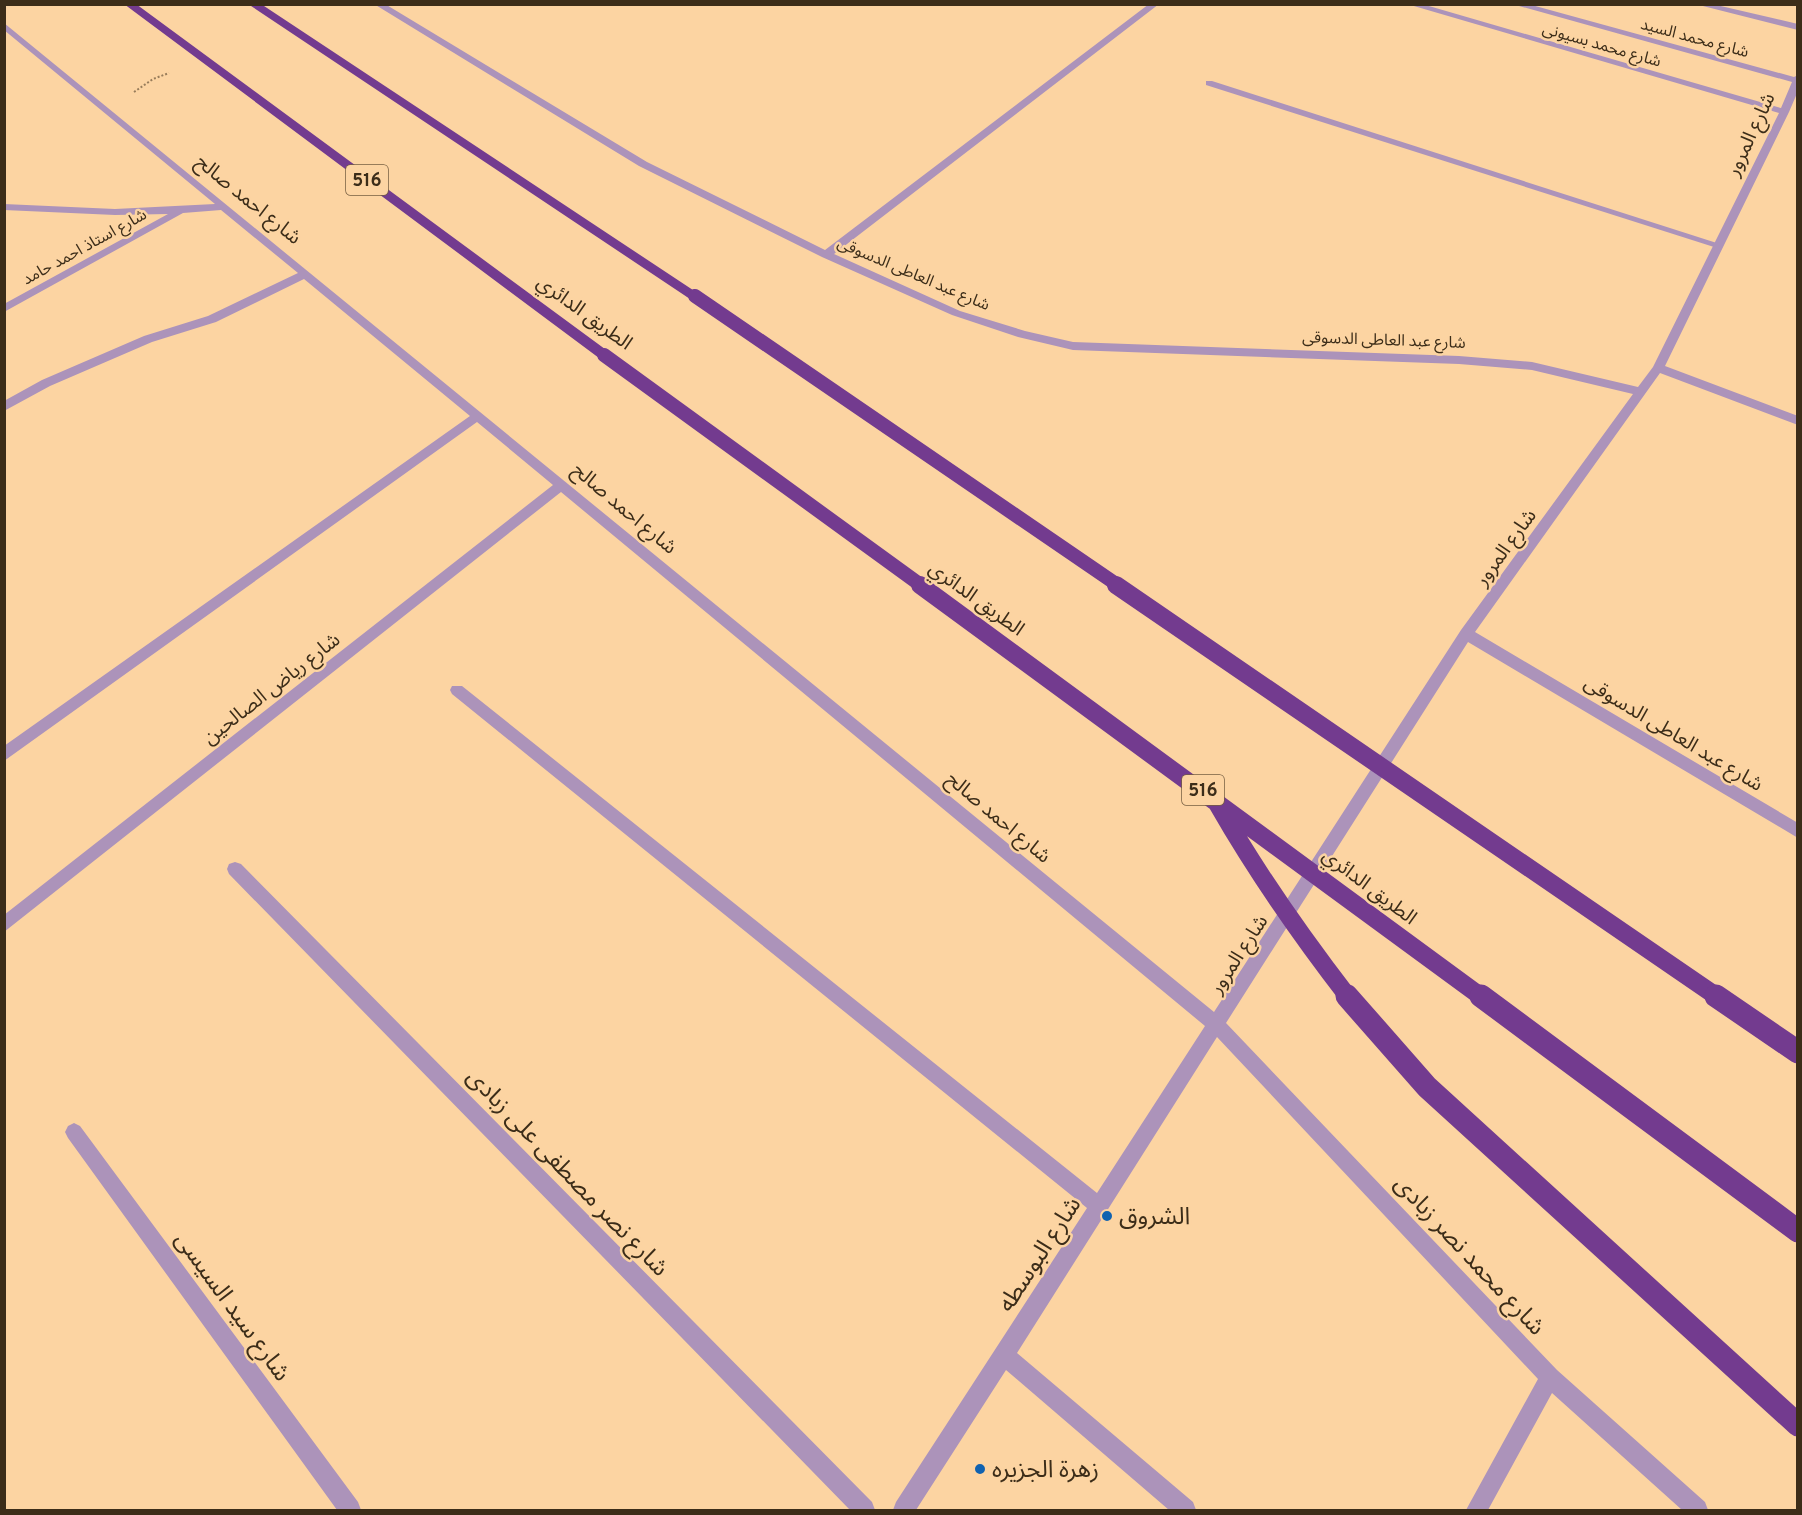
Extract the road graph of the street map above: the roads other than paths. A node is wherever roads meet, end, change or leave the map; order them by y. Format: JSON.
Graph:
{"nodes":[{"id":1,"x":129,"y":4,"type":"edge"},
{"id":2,"x":253,"y":4,"type":"edge"},
{"id":3,"x":378,"y":4,"type":"edge"},
{"id":4,"x":1155,"y":4,"type":"edge"},
{"id":5,"x":1411,"y":4,"type":"edge"},
{"id":6,"x":1516,"y":4,"type":"edge"},
{"id":7,"x":1699,"y":4,"type":"edge"},
{"id":8,"x":4,"y":25,"type":"edge"},
{"id":9,"x":1797,"y":27,"type":"edge"},
{"id":10,"x":1797,"y":79,"type":"edge"},
{"id":11,"x":1209,"y":83,"type":"dead end"},
{"id":12,"x":1784,"y":112,"type":"junction"},
{"id":13,"x":225,"y":206,"type":"junction"},
{"id":14,"x":6,"y":207,"type":"edge"},
{"id":15,"x":180,"y":212,"type":"junction"},
{"id":16,"x":1718,"y":245,"type":"junction"},
{"id":17,"x":826,"y":255,"type":"junction"},
{"id":18,"x":307,"y":273,"type":"junction"},
{"id":19,"x":4,"y":309,"type":"edge"},
{"id":20,"x":1658,"y":368,"type":"junction"},
{"id":21,"x":1640,"y":393,"type":"junction"},
{"id":22,"x":4,"y":407,"type":"edge"},
{"id":23,"x":479,"y":415,"type":"junction"},
{"id":24,"x":1797,"y":421,"type":"edge"},
{"id":25,"x":563,"y":484,"type":"junction"},
{"id":26,"x":1467,"y":634,"type":"junction"},
{"id":27,"x":457,"y":690,"type":"dead end"},
{"id":28,"x":4,"y":755,"type":"edge"},
{"id":29,"x":1214,"y":798,"type":"junction"},
{"id":30,"x":1797,"y":831,"type":"edge"},
{"id":31,"x":235,"y":869,"type":"dead end"},
{"id":32,"x":4,"y":925,"type":"edge"},
{"id":33,"x":1216,"y":1024,"type":"junction"},
{"id":34,"x":1797,"y":1052,"type":"edge"},
{"id":35,"x":74,"y":1132,"type":"dead end"},
{"id":36,"x":1100,"y":1207,"type":"junction"},
{"id":37,"x":1797,"y":1231,"type":"edge"},
{"id":38,"x":1004,"y":1355,"type":"junction"},
{"id":39,"x":1550,"y":1377,"type":"junction"},
{"id":40,"x":1797,"y":1425,"type":"edge"},
{"id":41,"x":350,"y":1510,"type":"edge"},
{"id":42,"x":864,"y":1510,"type":"edge"},
{"id":43,"x":904,"y":1510,"type":"edge"},
{"id":44,"x":1185,"y":1510,"type":"edge"},
{"id":45,"x":1477,"y":1510,"type":"edge"},
{"id":46,"x":1697,"y":1510,"type":"edge"}],
"edges":[{"from":1,"to":29,"type":"highway","name":"الطريق الدائري","number":"516","bridge":true},
{"from":2,"to":34,"type":"highway","bridge":true},
{"from":3,"to":17,"type":"street","name":"شارع عبد العاطى الدسوقى"},
{"from":4,"to":17,"type":"street"},
{"from":5,"to":12,"type":"street","name":"شارع محمد بسيونى"},
{"from":6,"to":10,"type":"street","name":"شارع محمد السيد"},
{"from":7,"to":9,"type":"street"},
{"from":8,"to":13,"type":"street","name":"شارع احمد صالح"},
{"from":10,"to":12,"type":"street","name":"شارع المرور"},
{"from":11,"to":16,"type":"street"},
{"from":12,"to":16,"type":"street","name":"شارع المرور"},
{"from":13,"to":15,"type":"street"},
{"from":13,"to":18,"type":"street","name":"شارع احمد صالح"},
{"from":14,"to":15,"type":"street"},
{"from":15,"to":19,"type":"street","name":"شارع استاذ احمد حامد"},
{"from":16,"to":20,"type":"street","name":"شارع المرور"},
{"from":17,"to":21,"type":"street","name":"شارع عبد العاطى الدسوقى"},
{"from":18,"to":22,"type":"street"},
{"from":18,"to":23,"type":"street","name":"شارع احمد صالح"},
{"from":20,"to":21,"type":"street","name":"شارع المرور"},
{"from":20,"to":24,"type":"street"},
{"from":21,"to":26,"type":"street","name":"شارع المرور"},
{"from":23,"to":25,"type":"street","name":"شارع احمد صالح"},
{"from":23,"to":28,"type":"street"},
{"from":25,"to":32,"type":"street","name":"شارع رياض الصالحين"},
{"from":25,"to":33,"type":"street","name":"شارع احمد صالح"},
{"from":26,"to":30,"type":"street","name":"شارع عبد العاطى الدسوقى"},
{"from":26,"to":33,"type":"street","name":"شارع المرور"},
{"from":27,"to":36,"type":"street"},
{"from":29,"to":37,"type":"highway","name":"الطريق الدائري","number":"516","bridge":true},
{"from":29,"to":40,"type":"highway","bridge":true},
{"from":31,"to":42,"type":"street","name":"شارع نصر مصطفى على زبادى"},
{"from":33,"to":36,"type":"street","name":"شارع البوسطه"},
{"from":33,"to":39,"type":"street","name":"شارع محمد نصر زبادى"},
{"from":35,"to":41,"type":"street","name":"شارع سيد السيسى"},
{"from":36,"to":38,"type":"street","name":"شارع البوسطه"},
{"from":38,"to":43,"type":"street","name":"شارع البوسطه"},
{"from":38,"to":44,"type":"street"},
{"from":39,"to":45,"type":"street"},
{"from":39,"to":46,"type":"street","name":"شارع محمد نصر زبادى"}]}
